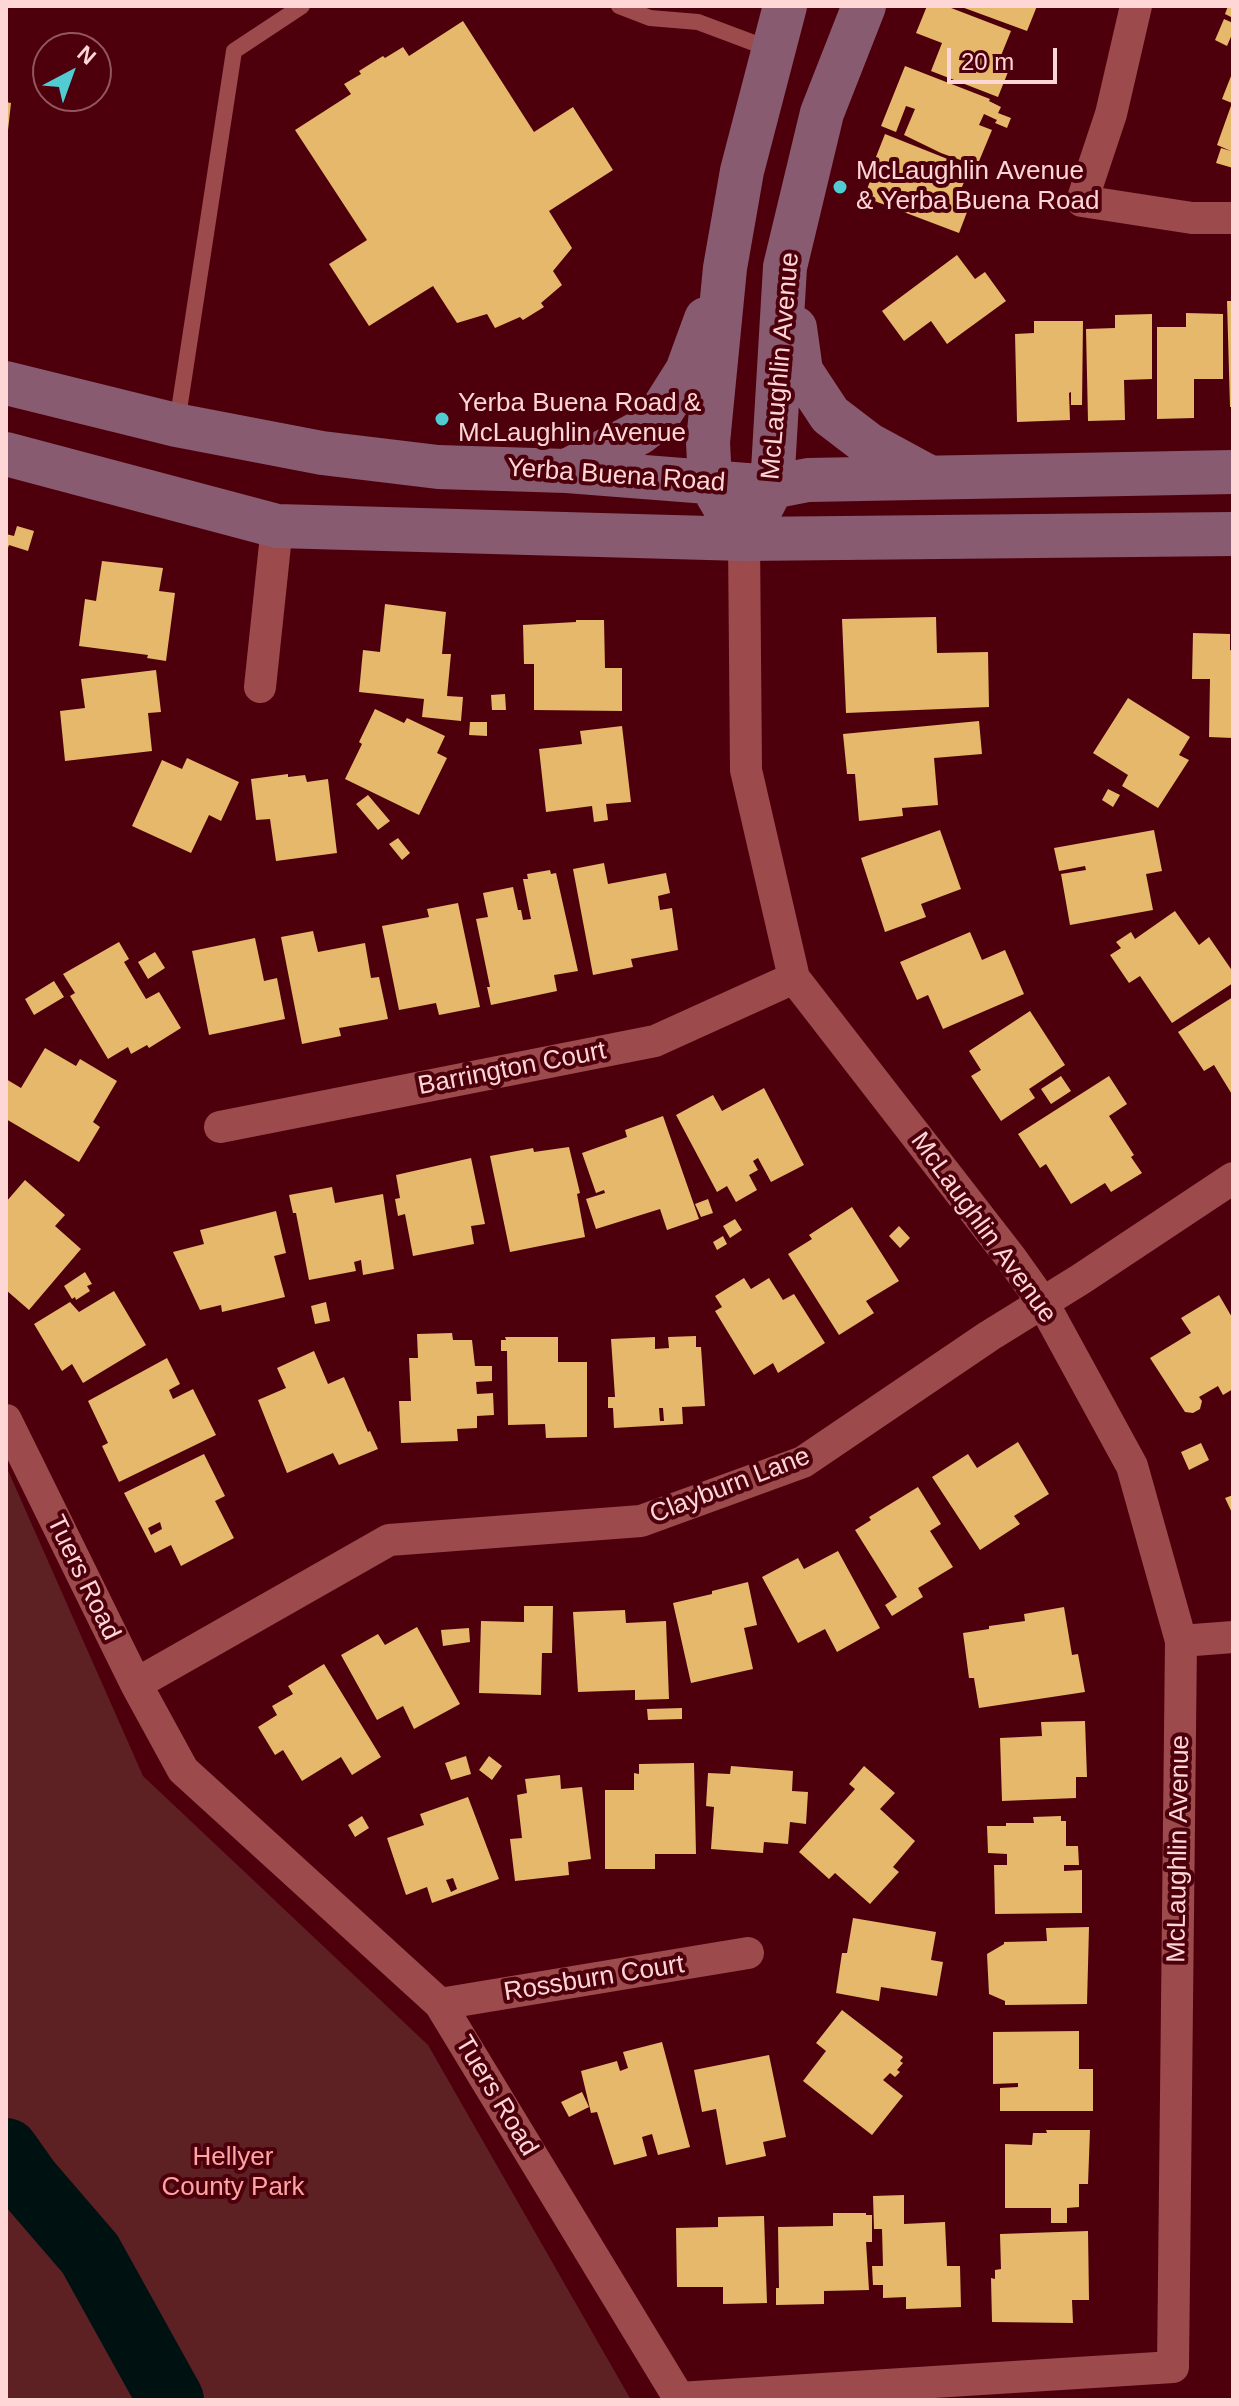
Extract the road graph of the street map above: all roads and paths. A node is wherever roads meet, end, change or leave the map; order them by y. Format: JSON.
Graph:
{"nodes":[{"id":1,"x":302,"y":6,"type":"edge"},
{"id":2,"x":619,"y":6,"type":"edge"},
{"id":3,"x":785,"y":6,"type":"edge"},
{"id":4,"x":864,"y":6,"type":"edge"},
{"id":5,"x":1136,"y":6,"type":"edge"},
{"id":6,"x":772,"y":49,"type":"junction"},
{"id":7,"x":1233,"y":218,"type":"edge"},
{"id":8,"x":785,"y":267,"type":"junction"},
{"id":9,"x":725,"y":268,"type":"junction"},
{"id":10,"x":6,"y":383,"type":"edge"},
{"id":11,"x":176,"y":425,"type":"junction"},
{"id":12,"x":6,"y":454,"type":"edge"},
{"id":13,"x":567,"y":471,"type":"junction"},
{"id":14,"x":1233,"y":472,"type":"edge"},
{"id":15,"x":929,"y":478,"type":"junction"},
{"id":16,"x":710,"y":482,"type":"junction"},
{"id":17,"x":772,"y":487,"type":"junction"},
{"id":18,"x":277,"y":526,"type":"junction"},
{"id":19,"x":1233,"y":534,"type":"edge"},
{"id":20,"x":744,"y":539,"type":"junction"},
{"id":21,"x":260,"y":687,"type":"dead end"},
{"id":22,"x":794,"y":978,"type":"junction"},
{"id":23,"x":220,"y":1127,"type":"dead end"},
{"id":24,"x":1233,"y":1178,"type":"edge"},
{"id":25,"x":1043,"y":1303,"type":"junction"},
{"id":26,"x":6,"y":1420,"type":"edge"},
{"id":27,"x":1233,"y":1637,"type":"edge"},
{"id":28,"x":1181,"y":1641,"type":"junction"},
{"id":29,"x":136,"y":1684,"type":"junction"},
{"id":30,"x":748,"y":1953,"type":"dead end"},
{"id":31,"x":440,"y":2004,"type":"junction"},
{"id":32,"x":1173,"y":2367,"type":"joint"}],
"edges":[{"from":1,"to":11,"type":"lane"},
{"from":2,"to":6,"type":"lane"},
{"from":3,"to":6,"type":"main road"},
{"from":4,"to":8,"type":"main road","name":"McLaughlin Avenue"},
{"from":5,"to":7,"type":"street"},
{"from":6,"to":9,"type":"main road"},
{"from":8,"to":15,"type":"main road"},
{"from":8,"to":17,"type":"main road","name":"McLaughlin Avenue"},
{"from":9,"to":13,"type":"main road"},
{"from":9,"to":16,"type":"main road"},
{"from":10,"to":11,"type":"main road","name":"Yerba Buena Road"},
{"from":11,"to":13,"type":"main road","name":"Yerba Buena Road"},
{"from":12,"to":18,"type":"main road"},
{"from":13,"to":16,"type":"main road","name":"Yerba Buena Road"},
{"from":14,"to":15,"type":"main road","name":"Yerba Buena Road"},
{"from":15,"to":17,"type":"main road","name":"Yerba Buena Road"},
{"from":16,"to":17,"type":"main road","name":"Yerba Buena Road"},
{"from":16,"to":20,"type":"main road"},
{"from":17,"to":20,"type":"main road","name":"McLaughlin Avenue"},
{"from":18,"to":20,"type":"main road"},
{"from":18,"to":21,"type":"street"},
{"from":19,"to":20,"type":"main road"},
{"from":20,"to":22,"type":"street","name":"McLaughlin Avenue"},
{"from":22,"to":23,"type":"street","name":"Barrington Court"},
{"from":22,"to":25,"type":"street","name":"McLaughlin Avenue"},
{"from":24,"to":25,"type":"street","name":"Clayburn Lane"},
{"from":25,"to":28,"type":"street","name":"McLaughlin Avenue"},
{"from":25,"to":29,"type":"street","name":"Clayburn Lane"},
{"from":26,"to":29,"type":"street","name":"Tuers Road"},
{"from":27,"to":28,"type":"street"},
{"from":28,"to":32,"type":"street","name":"McLaughlin Avenue"},
{"from":29,"to":31,"type":"street","name":"Tuers Road"},
{"from":30,"to":31,"type":"street","name":"Rossburn Court"},
{"from":31,"to":32,"type":"street","name":"Tuers Road"}]}
